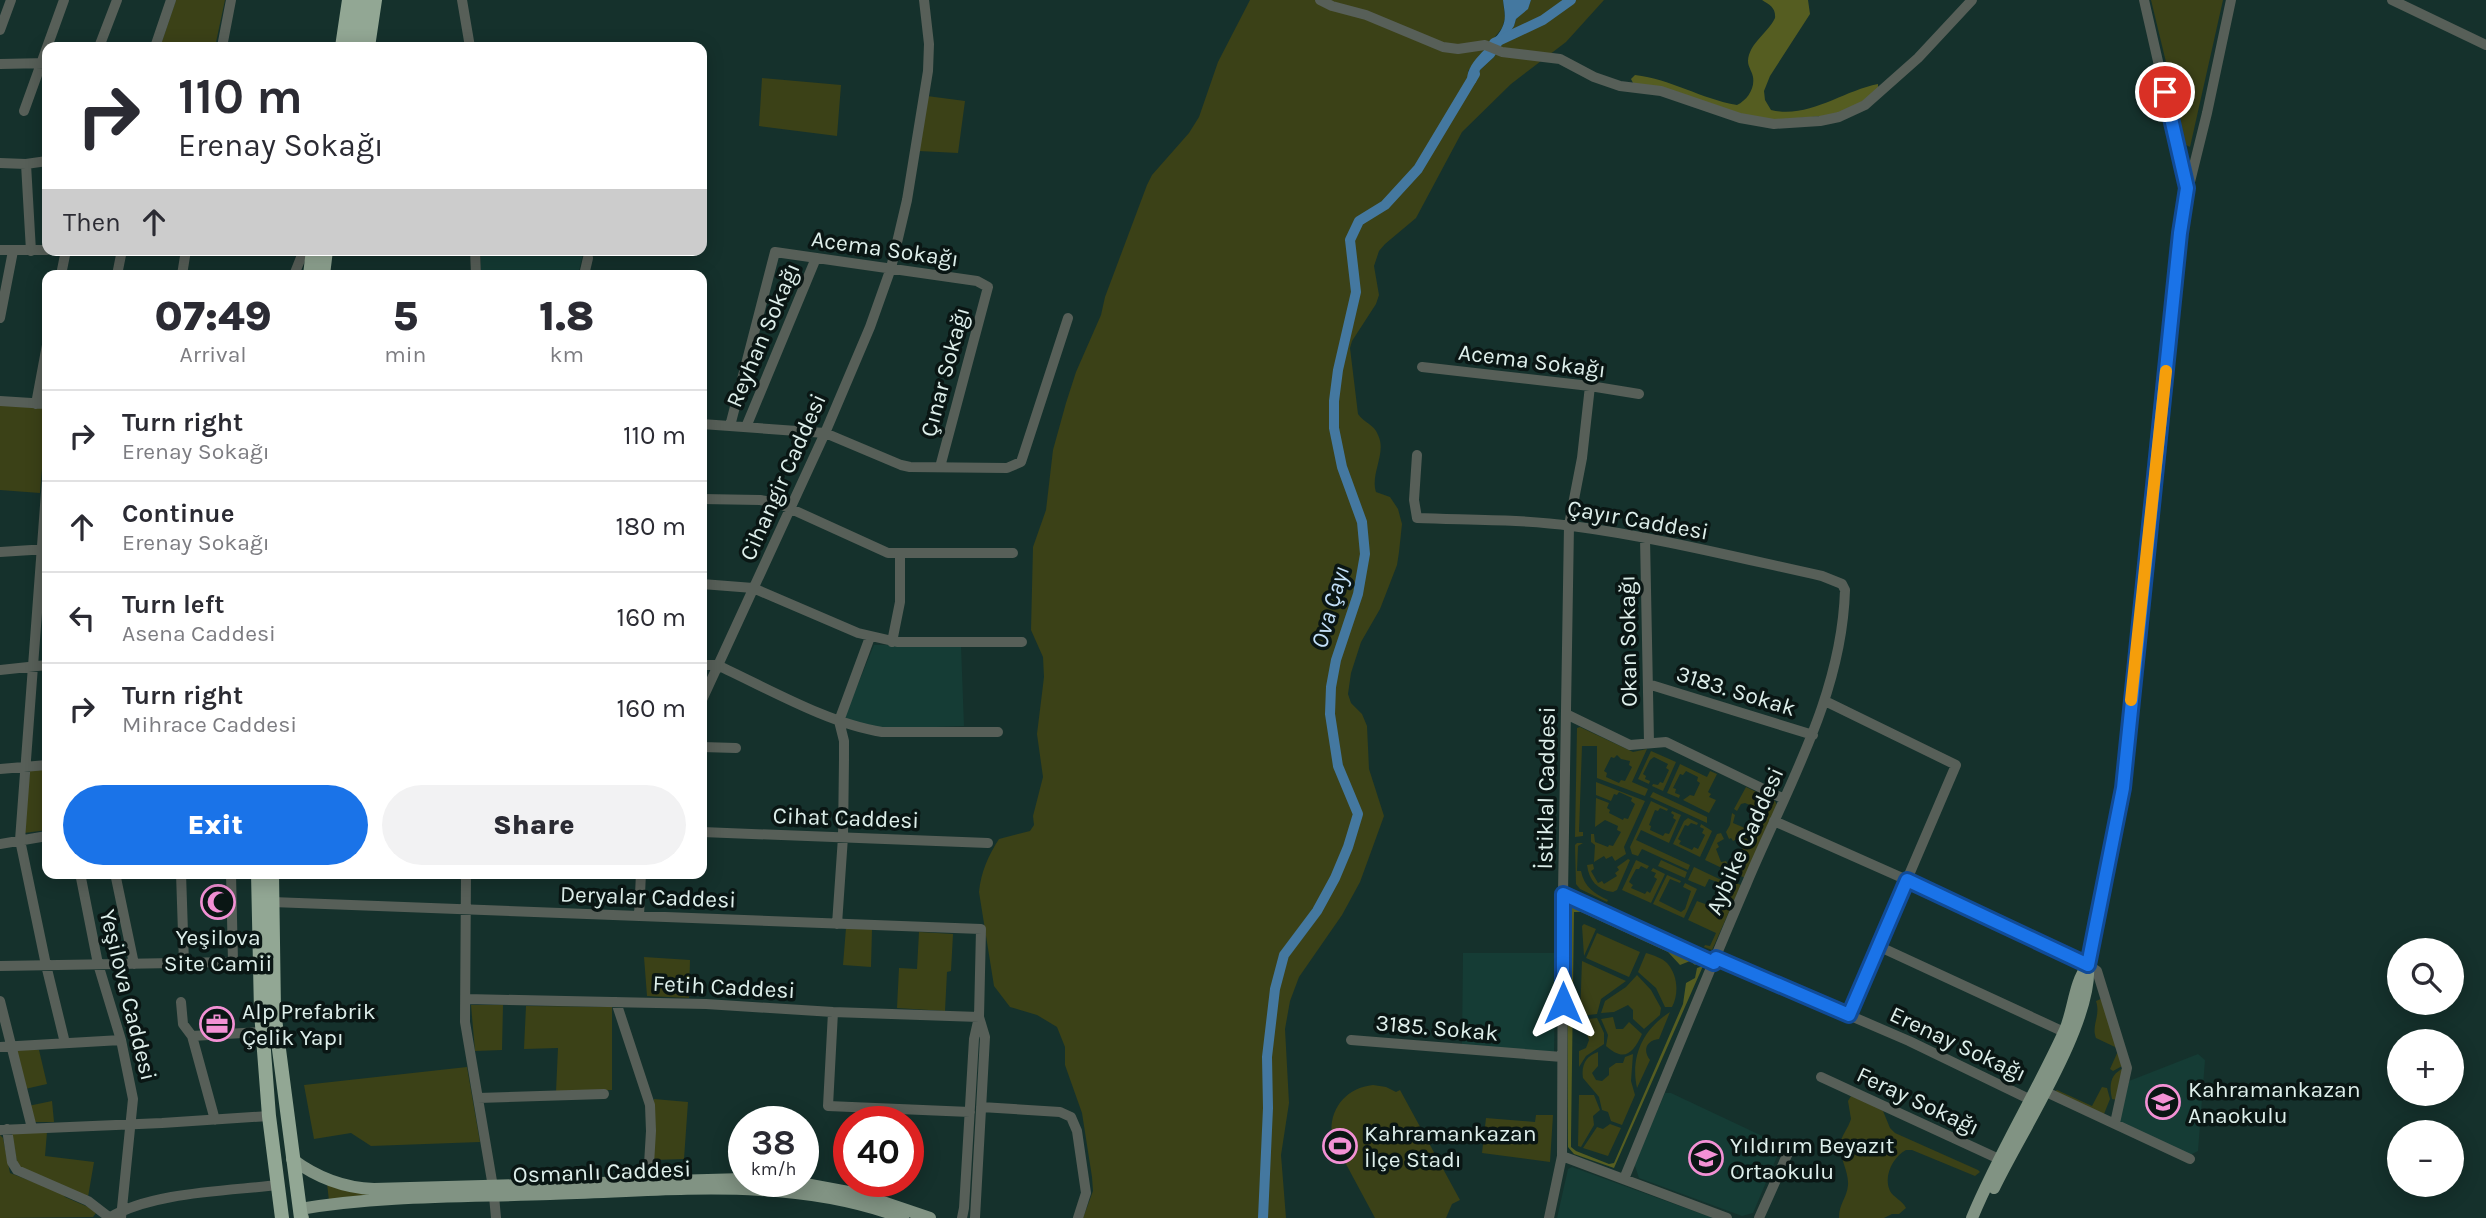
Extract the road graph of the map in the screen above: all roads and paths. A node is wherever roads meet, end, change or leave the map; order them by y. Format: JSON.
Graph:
{"nodes":[{"id":1,"x":11,"y":0,"type":"edge"},
{"id":2,"x":64,"y":0,"type":"edge"},
{"id":3,"x":117,"y":0,"type":"edge"},
{"id":4,"x":172,"y":0,"type":"edge"},
{"id":5,"x":231,"y":0,"type":"edge"},
{"id":6,"x":339,"y":0,"type":"edge"},
{"id":7,"x":349,"y":0,"type":"edge"},
{"id":8,"x":362,"y":0,"type":"edge"},
{"id":9,"x":375,"y":0,"type":"edge"},
{"id":10,"x":462,"y":0,"type":"edge"},
{"id":11,"x":924,"y":0,"type":"edge"},
{"id":12,"x":1320,"y":0,"type":"edge"},
{"id":13,"x":1972,"y":0,"type":"edge"},
{"id":14,"x":2144,"y":0,"type":"edge"},
{"id":15,"x":2231,"y":0,"type":"edge"},
{"id":16,"x":2392,"y":0,"type":"edge"},
{"id":17,"x":0,"y":30,"type":"edge"},
{"id":18,"x":51,"y":42,"type":"edge"},
{"id":19,"x":101,"y":42,"type":"edge"},
{"id":20,"x":157,"y":42,"type":"edge"},
{"id":21,"x":223,"y":42,"type":"edge"},
{"id":22,"x":334,"y":42,"type":"edge"},
{"id":23,"x":343,"y":42,"type":"edge"},
{"id":24,"x":356,"y":42,"type":"edge"},
{"id":25,"x":369,"y":42,"type":"edge"},
{"id":26,"x":469,"y":42,"type":"edge"},
{"id":27,"x":2486,"y":45,"type":"edge"},
{"id":28,"x":42,"y":63,"type":"edge"},
{"id":29,"x":0,"y":64,"type":"edge"},
{"id":30,"x":42,"y":68,"type":"edge"},
{"id":31,"x":24,"y":111,"type":"dead end"},
{"id":32,"x":42,"y":162,"type":"edge"},
{"id":33,"x":0,"y":163,"type":"edge"},
{"id":34,"x":26,"y":164,"type":"junction"},
{"id":35,"x":2187,"y":188,"type":"junction"},
{"id":36,"x":0,"y":250,"type":"edge"},
{"id":37,"x":42,"y":250,"type":"edge"},
{"id":38,"x":13,"y":251,"type":"junction"},
{"id":39,"x":31,"y":251,"type":"junction"},
{"id":40,"x":588,"y":258,"type":"dead end"},
{"id":41,"x":816,"y":258,"type":"junction"},
{"id":42,"x":891,"y":268,"type":"junction"},
{"id":43,"x":585,"y":270,"type":"edge"},
{"id":44,"x":988,"y":287,"type":"joint"},
{"id":45,"x":0,"y":318,"type":"edge"},
{"id":46,"x":1068,"y":318,"type":"dead end"},
{"id":47,"x":1422,"y":367,"type":"dead end"},
{"id":48,"x":1590,"y":386,"type":"junction"},
{"id":49,"x":1639,"y":394,"type":"dead end"},
{"id":50,"x":0,"y":401,"type":"edge"},
{"id":51,"x":42,"y":404,"type":"edge"},
{"id":52,"x":707,"y":424,"type":"edge"},
{"id":53,"x":730,"y":426,"type":"junction"},
{"id":54,"x":746,"y":427,"type":"junction"},
{"id":55,"x":825,"y":433,"type":"junction"},
{"id":56,"x":1417,"y":455,"type":"dead end"},
{"id":57,"x":940,"y":467,"type":"junction"},
{"id":58,"x":707,"y":499,"type":"edge"},
{"id":59,"x":790,"y":509,"type":"junction"},
{"id":60,"x":1569,"y":525,"type":"junction"},
{"id":61,"x":1645,"y":538,"type":"junction"},
{"id":62,"x":42,"y":549,"type":"edge"},
{"id":63,"x":0,"y":552,"type":"edge"},
{"id":64,"x":1013,"y":553,"type":"dead end"},
{"id":65,"x":900,"y":554,"type":"junction"},
{"id":66,"x":42,"y":581,"type":"edge"},
{"id":67,"x":707,"y":584,"type":"edge"},
{"id":68,"x":753,"y":588,"type":"junction"},
{"id":69,"x":1845,"y":590,"type":"joint"},
{"id":70,"x":870,"y":637,"type":"junction"},
{"id":71,"x":892,"y":642,"type":"junction"},
{"id":72,"x":1022,"y":642,"type":"dead end"},
{"id":73,"x":707,"y":664,"type":"edge"},
{"id":74,"x":717,"y":665,"type":"junction"},
{"id":75,"x":42,"y":666,"type":"edge"},
{"id":76,"x":34,"y":667,"type":"junction"},
{"id":77,"x":0,"y":670,"type":"edge"},
{"id":78,"x":1648,"y":684,"type":"junction"},
{"id":79,"x":707,"y":688,"type":"edge"},
{"id":80,"x":1825,"y":701,"type":"junction"},
{"id":81,"x":1566,"y":715,"type":"junction"},
{"id":82,"x":839,"y":721,"type":"junction"},
{"id":83,"x":998,"y":732,"type":"dead end"},
{"id":84,"x":1812,"y":735,"type":"junction"},
{"id":85,"x":1649,"y":743,"type":"junction"},
{"id":86,"x":707,"y":747,"type":"edge"},
{"id":87,"x":736,"y":748,"type":"dead end"},
{"id":88,"x":42,"y":765,"type":"edge"},
{"id":89,"x":26,"y":766,"type":"junction"},
{"id":90,"x":0,"y":769,"type":"edge"},
{"id":91,"x":1784,"y":799,"type":"junction"},
{"id":92,"x":1774,"y":821,"type":"junction"},
{"id":93,"x":707,"y":832,"type":"edge"},
{"id":94,"x":42,"y":837,"type":"edge"},
{"id":95,"x":843,"y":837,"type":"junction"},
{"id":96,"x":20,"y":840,"type":"junction"},
{"id":97,"x":988,"y":843,"type":"dead end"},
{"id":98,"x":0,"y":844,"type":"edge"},
{"id":99,"x":81,"y":879,"type":"edge"},
{"id":100,"x":116,"y":879,"type":"edge"},
{"id":101,"x":181,"y":879,"type":"edge"},
{"id":102,"x":231,"y":879,"type":"edge"},
{"id":103,"x":258,"y":879,"type":"edge"},
{"id":104,"x":272,"y":879,"type":"edge"},
{"id":105,"x":466,"y":879,"type":"edge"},
{"id":106,"x":641,"y":879,"type":"edge"},
{"id":107,"x":1907,"y":880,"type":"junction"},
{"id":108,"x":1563,"y":894,"type":"junction"},
{"id":109,"x":272,"y":902,"type":"junction"},
{"id":110,"x":467,"y":909,"type":"junction"},
{"id":111,"x":639,"y":916,"type":"junction"},
{"id":112,"x":837,"y":923,"type":"junction"},
{"id":113,"x":1878,"y":946,"type":"junction"},
{"id":114,"x":1715,"y":960,"type":"junction"},
{"id":115,"x":184,"y":963,"type":"junction"},
{"id":116,"x":98,"y":964,"type":"junction"},
{"id":117,"x":134,"y":964,"type":"junction"},
{"id":118,"x":46,"y":965,"type":"junction"},
{"id":119,"x":2088,"y":965,"type":"junction"},
{"id":120,"x":0,"y":966,"type":"edge"},
{"id":121,"x":466,"y":999,"type":"junction"},
{"id":122,"x":0,"y":1001,"type":"edge"},
{"id":123,"x":181,"y":1002,"type":"dead end"},
{"id":124,"x":616,"y":1002,"type":"junction"},
{"id":125,"x":833,"y":1012,"type":"junction"},
{"id":126,"x":1849,"y":1015,"type":"junction"},
{"id":127,"x":979,"y":1017,"type":"junction"},
{"id":128,"x":262,"y":1032,"type":"junction"},
{"id":129,"x":2064,"y":1032,"type":"junction"},
{"id":130,"x":192,"y":1036,"type":"junction"},
{"id":131,"x":121,"y":1040,"type":"junction"},
{"id":132,"x":1351,"y":1040,"type":"dead end"},
{"id":133,"x":65,"y":1043,"type":"junction"},
{"id":134,"x":5,"y":1047,"type":"edge"},
{"id":135,"x":1562,"y":1057,"type":"junction"},
{"id":136,"x":1821,"y":1077,"type":"dead end"},
{"id":137,"x":2044,"y":1091,"type":"junction"},
{"id":138,"x":604,"y":1094,"type":"dead end"},
{"id":139,"x":478,"y":1098,"type":"junction"},
{"id":140,"x":2029,"y":1099,"type":"junction"},
{"id":141,"x":981,"y":1107,"type":"junction"},
{"id":142,"x":970,"y":1112,"type":"junction"},
{"id":143,"x":269,"y":1116,"type":"junction"},
{"id":144,"x":215,"y":1120,"type":"junction"},
{"id":145,"x":2115,"y":1123,"type":"junction"},
{"id":146,"x":132,"y":1124,"type":"junction"},
{"id":147,"x":32,"y":1128,"type":"junction"},
{"id":148,"x":3,"y":1129,"type":"edge"},
{"id":149,"x":1792,"y":1144,"type":"dead end"},
{"id":150,"x":1562,"y":1156,"type":"junction"},
{"id":151,"x":292,"y":1159,"type":"junction"},
{"id":152,"x":1999,"y":1159,"type":"junction"},
{"id":153,"x":2190,"y":1159,"type":"dead end"},
{"id":154,"x":728,"y":1179,"type":"edge"},
{"id":155,"x":1624,"y":1179,"type":"junction"},
{"id":156,"x":648,"y":1181,"type":"junction"},
{"id":157,"x":278,"y":1185,"type":"junction"},
{"id":158,"x":819,"y":1187,"type":"edge"},
{"id":159,"x":493,"y":1191,"type":"junction"},
{"id":160,"x":121,"y":1214,"type":"edge"},
{"id":161,"x":301,"y":1215,"type":"edge"},
{"id":162,"x":110,"y":1218,"type":"edge"},
{"id":163,"x":282,"y":1218,"type":"edge"},
{"id":164,"x":496,"y":1218,"type":"edge"},
{"id":165,"x":903,"y":1218,"type":"edge"},
{"id":166,"x":930,"y":1218,"type":"edge"},
{"id":167,"x":962,"y":1218,"type":"edge"},
{"id":168,"x":975,"y":1218,"type":"edge"},
{"id":169,"x":1078,"y":1218,"type":"edge"},
{"id":170,"x":1549,"y":1218,"type":"edge"},
{"id":171,"x":1727,"y":1218,"type":"edge"},
{"id":172,"x":1759,"y":1218,"type":"edge"},
{"id":173,"x":1972,"y":1218,"type":"edge"},
{"id":174,"x":1981,"y":1218,"type":"edge"}],
"edges":[{"from":1,"to":17,"type":"street"},
{"from":2,"to":18,"type":"street"},
{"from":3,"to":19,"type":"street"},
{"from":4,"to":20,"type":"street"},
{"from":5,"to":21,"type":"street"},
{"from":6,"to":22,"type":"highway"},
{"from":7,"to":23,"type":"highway"},
{"from":8,"to":24,"type":"highway"},
{"from":9,"to":25,"type":"highway"},
{"from":10,"to":26,"type":"street"},
{"from":11,"to":42,"type":"street","name":"Cihangir Caddesi"},
{"from":12,"to":13,"type":"street"},
{"from":14,"to":35,"type":"street"},
{"from":15,"to":35,"type":"street"},
{"from":16,"to":27,"type":"street"},
{"from":28,"to":29,"type":"street"},
{"from":30,"to":31,"type":"street"},
{"from":32,"to":34,"type":"street"},
{"from":33,"to":34,"type":"street"},
{"from":34,"to":39,"type":"street"},
{"from":35,"to":119,"type":"street"},
{"from":36,"to":38,"type":"street"},
{"from":37,"to":39,"type":"street"},
{"from":38,"to":39,"type":"street"},
{"from":38,"to":45,"type":"street"},
{"from":40,"to":43,"type":"street"},
{"from":41,"to":42,"type":"street","name":"Acema Sokağı"},
{"from":41,"to":53,"type":"street","name":"Acema Sokağı"},
{"from":41,"to":54,"type":"street","name":"Reyhan Sokağı"},
{"from":42,"to":44,"type":"street","name":"Acema Sokağı"},
{"from":42,"to":55,"type":"street","name":"Cihangir Caddesi"},
{"from":44,"to":57,"type":"street","name":"Çınar Sokağı"},
{"from":46,"to":57,"type":"street"},
{"from":47,"to":48,"type":"street","name":"Acema Sokağı"},
{"from":48,"to":49,"type":"street","name":"Acema Sokağı"},
{"from":48,"to":60,"type":"street","name":"İstiklal Caddesi"},
{"from":50,"to":51,"type":"street"},
{"from":52,"to":53,"type":"street"},
{"from":53,"to":54,"type":"street"},
{"from":54,"to":55,"type":"street"},
{"from":55,"to":57,"type":"street"},
{"from":55,"to":59,"type":"street","name":"Cihangir Caddesi"},
{"from":56,"to":60,"type":"street","name":"Çayır Caddesi"},
{"from":58,"to":59,"type":"street"},
{"from":59,"to":65,"type":"street"},
{"from":59,"to":68,"type":"street","name":"Cihangir Caddesi"},
{"from":60,"to":61,"type":"street","name":"Çayır Caddesi"},
{"from":60,"to":81,"type":"street","name":"İstiklal Caddesi"},
{"from":61,"to":69,"type":"street","name":"Çayır Caddesi"},
{"from":61,"to":78,"type":"street","name":"Okan Sokağı"},
{"from":62,"to":63,"type":"street"},
{"from":64,"to":65,"type":"street"},
{"from":65,"to":71,"type":"street"},
{"from":66,"to":76,"type":"street"},
{"from":67,"to":68,"type":"street"},
{"from":68,"to":70,"type":"street"},
{"from":68,"to":74,"type":"street","name":"Cihangir Caddesi"},
{"from":69,"to":80,"type":"street","name":"Aybike Caddesi"},
{"from":70,"to":71,"type":"street"},
{"from":70,"to":82,"type":"street"},
{"from":71,"to":72,"type":"street"},
{"from":73,"to":74,"type":"street"},
{"from":74,"to":79,"type":"street","name":"Cihangir Caddesi"},
{"from":74,"to":82,"type":"street"},
{"from":75,"to":76,"type":"street"},
{"from":76,"to":77,"type":"street"},
{"from":76,"to":89,"type":"street"},
{"from":78,"to":84,"type":"street","name":"3183. Sokak"},
{"from":78,"to":85,"type":"street","name":"Okan Sokağı"},
{"from":80,"to":84,"type":"street","name":"Aybike Caddesi"},
{"from":80,"to":107,"type":"street"},
{"from":81,"to":85,"type":"street"},
{"from":81,"to":108,"type":"street","name":"İstiklal Caddesi"},
{"from":82,"to":83,"type":"street"},
{"from":82,"to":95,"type":"street"},
{"from":84,"to":91,"type":"street","name":"Aybike Caddesi"},
{"from":85,"to":91,"type":"street"},
{"from":86,"to":87,"type":"street"},
{"from":88,"to":89,"type":"street"},
{"from":89,"to":90,"type":"street"},
{"from":89,"to":96,"type":"street"},
{"from":91,"to":92,"type":"street","name":"Aybike Caddesi"},
{"from":92,"to":107,"type":"street"},
{"from":92,"to":114,"type":"street","name":"Aybike Caddesi"},
{"from":93,"to":95,"type":"street","name":"Cihat Caddesi"},
{"from":94,"to":96,"type":"street"},
{"from":95,"to":97,"type":"street","name":"Cihat Caddesi"},
{"from":95,"to":112,"type":"street"},
{"from":96,"to":98,"type":"street"},
{"from":96,"to":118,"type":"street"},
{"from":99,"to":116,"type":"street","name":"Yeşilova Caddesi"},
{"from":100,"to":117,"type":"street"},
{"from":101,"to":115,"type":"street"},
{"from":102,"to":115,"type":"street"},
{"from":103,"to":128,"type":"highway"},
{"from":104,"to":109,"type":"highway"},
{"from":105,"to":110,"type":"street"},
{"from":106,"to":111,"type":"street"},
{"from":107,"to":113,"type":"street"},
{"from":107,"to":119,"type":"street"},
{"from":108,"to":114,"type":"street","name":"Erenay Sokağı"},
{"from":108,"to":135,"type":"street","name":"İstiklal Caddesi"},
{"from":109,"to":110,"type":"street","name":"Deryalar Caddesi"},
{"from":109,"to":151,"type":"highway"},
{"from":110,"to":111,"type":"street","name":"Deryalar Caddesi"},
{"from":110,"to":121,"type":"street"},
{"from":111,"to":112,"type":"street","name":"Deryalar Caddesi"},
{"from":112,"to":127,"type":"street","name":"Deryalar Caddesi"},
{"from":113,"to":126,"type":"street"},
{"from":113,"to":129,"type":"street"},
{"from":114,"to":126,"type":"street","name":"Erenay Sokağı"},
{"from":114,"to":155,"type":"street","name":"Aybike Caddesi"},
{"from":115,"to":117,"type":"street"},
{"from":116,"to":117,"type":"street"},
{"from":116,"to":118,"type":"street"},
{"from":116,"to":131,"type":"street","name":"Yeşilova Caddesi"},
{"from":118,"to":120,"type":"street"},
{"from":118,"to":133,"type":"street"},
{"from":119,"to":129,"type":"main road"},
{"from":119,"to":137,"type":"main road"},
{"from":119,"to":145,"type":"street"},
{"from":121,"to":124,"type":"street","name":"Fetih Caddesi"},
{"from":121,"to":139,"type":"street"},
{"from":122,"to":134,"type":"street"},
{"from":123,"to":130,"type":"street"},
{"from":124,"to":125,"type":"street","name":"Fetih Caddesi"},
{"from":124,"to":156,"type":"street"},
{"from":125,"to":127,"type":"street","name":"Fetih Caddesi"},
{"from":125,"to":142,"type":"street"},
{"from":126,"to":140,"type":"street","name":"Erenay Sokağı"},
{"from":127,"to":141,"type":"street"},
{"from":127,"to":142,"type":"street"},
{"from":128,"to":130,"type":"street"},
{"from":128,"to":143,"type":"highway"},
{"from":129,"to":140,"type":"main road"},
{"from":130,"to":144,"type":"street"},
{"from":131,"to":133,"type":"street"},
{"from":131,"to":146,"type":"street","name":"Yeşilova Caddesi"},
{"from":132,"to":135,"type":"street","name":"3185. Sokak"},
{"from":133,"to":134,"type":"street"},
{"from":134,"to":147,"type":"street"},
{"from":135,"to":150,"type":"street","name":"İstiklal Caddesi"},
{"from":136,"to":152,"type":"street","name":"Feray Sokağı"},
{"from":137,"to":145,"type":"street"},
{"from":137,"to":174,"type":"main road"},
{"from":138,"to":139,"type":"street"},
{"from":139,"to":159,"type":"street"},
{"from":140,"to":152,"type":"main road"},
{"from":141,"to":168,"type":"street"},
{"from":141,"to":169,"type":"street"},
{"from":142,"to":167,"type":"street"},
{"from":143,"to":144,"type":"street"},
{"from":143,"to":157,"type":"highway"},
{"from":144,"to":146,"type":"street"},
{"from":145,"to":153,"type":"street"},
{"from":146,"to":147,"type":"street"},
{"from":146,"to":160,"type":"street","name":"Yeşilova Caddesi"},
{"from":147,"to":148,"type":"street"},
{"from":148,"to":162,"type":"street"},
{"from":149,"to":172,"type":"street"},
{"from":150,"to":155,"type":"street"},
{"from":150,"to":170,"type":"street","name":"İstiklal Caddesi"},
{"from":151,"to":159,"type":"main road","name":"Osmanlı Caddesi"},
{"from":151,"to":161,"type":"highway"},
{"from":152,"to":173,"type":"main road"},
{"from":154,"to":156,"type":"main road","name":"Osmanlı Caddesi"},
{"from":155,"to":171,"type":"street"},
{"from":156,"to":159,"type":"main road","name":"Osmanlı Caddesi"},
{"from":157,"to":160,"type":"street"},
{"from":157,"to":163,"type":"highway"},
{"from":158,"to":166,"type":"main road"},
{"from":159,"to":161,"type":"main road","name":"Osmanlı Caddesi"},
{"from":159,"to":164,"type":"street"},
{"from":159,"to":165,"type":"main road","name":"Osmanlı Caddesi"},
{"from":160,"to":162,"type":"street"}]}
